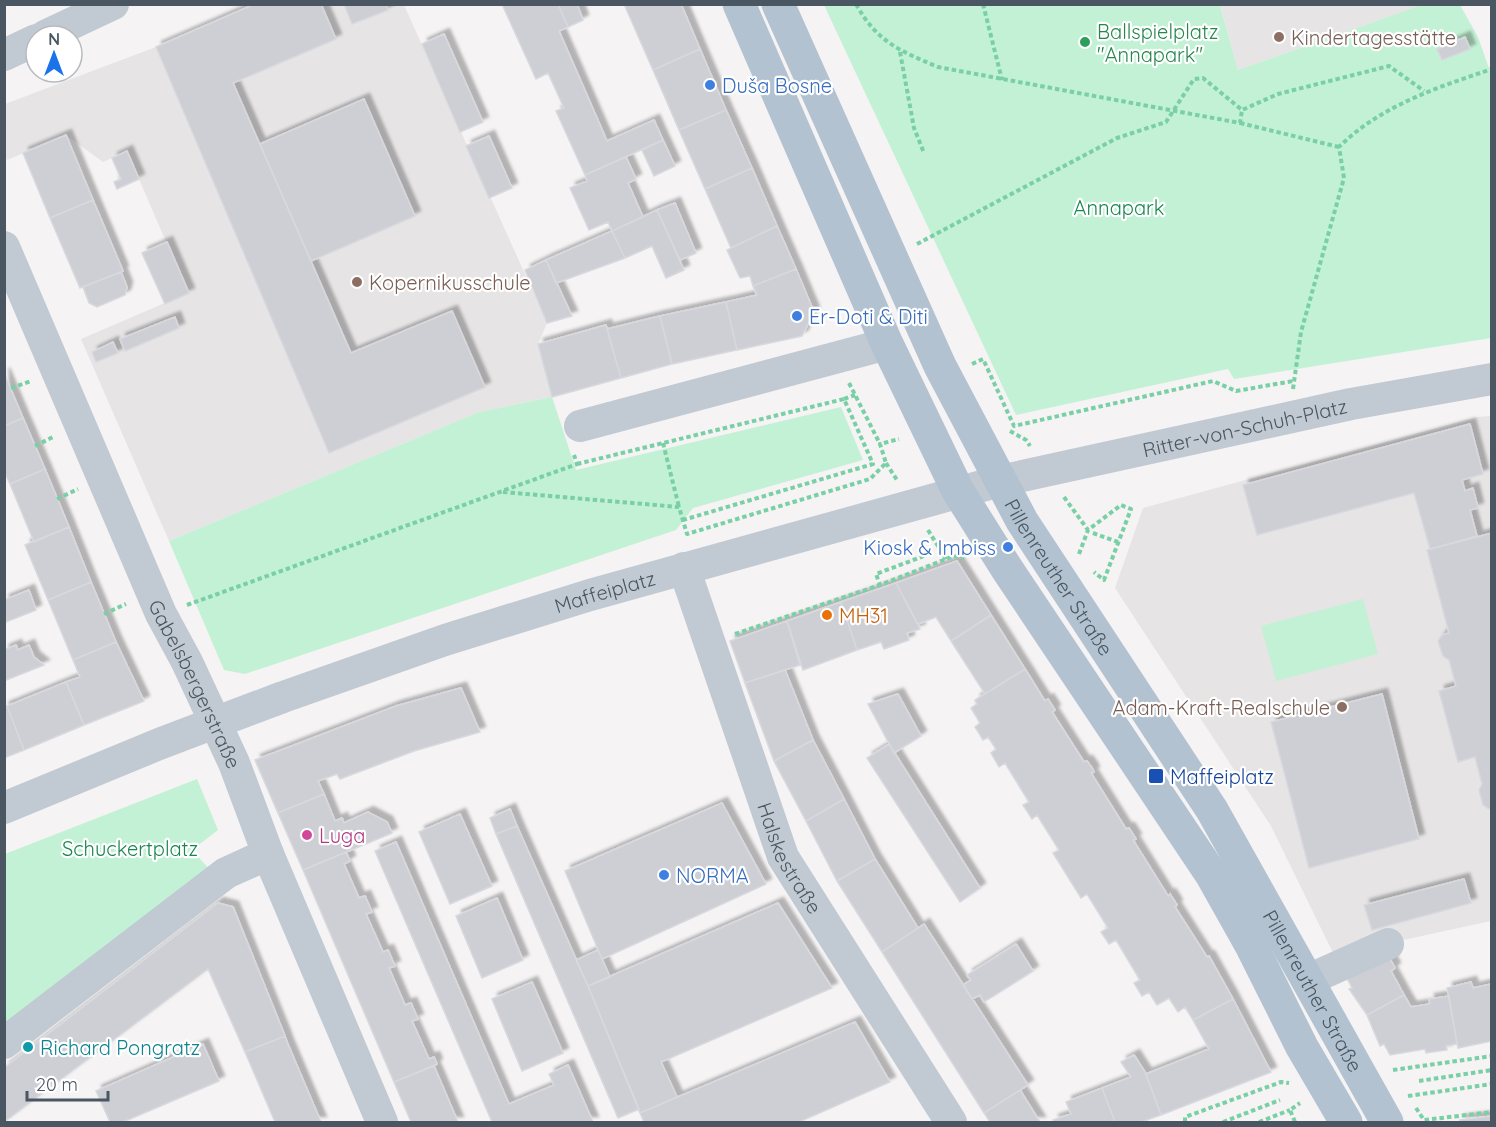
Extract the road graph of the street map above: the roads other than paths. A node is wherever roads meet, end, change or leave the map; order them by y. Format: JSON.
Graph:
{"nodes":[{"id":1,"x":113,"y":4,"type":"edge"},
{"id":2,"x":739,"y":4,"type":"edge"},
{"id":3,"x":778,"y":4,"type":"edge"},
{"id":4,"x":70,"y":24,"type":"edge"},
{"id":5,"x":24,"y":46,"type":"edge"},
{"id":6,"x":4,"y":55,"type":"edge"},
{"id":7,"x":4,"y":246,"type":"edge"},
{"id":8,"x":887,"y":344,"type":"junction"},
{"id":9,"x":1491,"y":379,"type":"edge"},
{"id":10,"x":580,"y":426,"type":"road end"},
{"id":11,"x":1000,"y":481,"type":"junction"},
{"id":12,"x":958,"y":491,"type":"junction"},
{"id":13,"x":684,"y":568,"type":"junction"},
{"id":14,"x":215,"y":722,"type":"junction"},
{"id":15,"x":4,"y":808,"type":"edge"},
{"id":16,"x":268,"y":854,"type":"junction"},
{"id":17,"x":1388,"y":944,"type":"dead end"},
{"id":18,"x":1308,"y":980,"type":"junction"},
{"id":19,"x":4,"y":1043,"type":"edge"},
{"id":20,"x":382,"y":1122,"type":"edge"},
{"id":21,"x":951,"y":1122,"type":"edge"},
{"id":22,"x":1346,"y":1122,"type":"edge"},
{"id":23,"x":1387,"y":1122,"type":"edge"}],
"edges":[{"from":1,"to":4,"type":"street"},
{"from":2,"to":8,"type":"main road","name":"Pillenreuther Straße"},
{"from":3,"to":11,"type":"main road","name":"Pillenreuther Straße"},
{"from":5,"to":6,"type":"street"},
{"from":7,"to":14,"type":"street","name":"Gabelsbergerstraße"},
{"from":8,"to":10,"type":"street"},
{"from":8,"to":12,"type":"main road","name":"Pillenreuther Straße"},
{"from":9,"to":11,"type":"street","name":"Ritter-von-Schuh-Platz"},
{"from":11,"to":12,"type":"street","name":"Maffeiplatz"},
{"from":11,"to":18,"type":"main road","name":"Pillenreuther Straße"},
{"from":12,"to":13,"type":"street","name":"Maffeiplatz"},
{"from":12,"to":22,"type":"main road","name":"Pillenreuther Straße"},
{"from":13,"to":14,"type":"street","name":"Maffeiplatz"},
{"from":13,"to":21,"type":"street","name":"Halskestraße"},
{"from":14,"to":15,"type":"street"},
{"from":14,"to":16,"type":"street","name":"Gabelsbergerstraße"},
{"from":16,"to":19,"type":"street"},
{"from":16,"to":20,"type":"street","name":"Gabelsbergerstraße"},
{"from":17,"to":18,"type":"street"},
{"from":18,"to":23,"type":"main road","name":"Pillenreuther Straße"}]}
